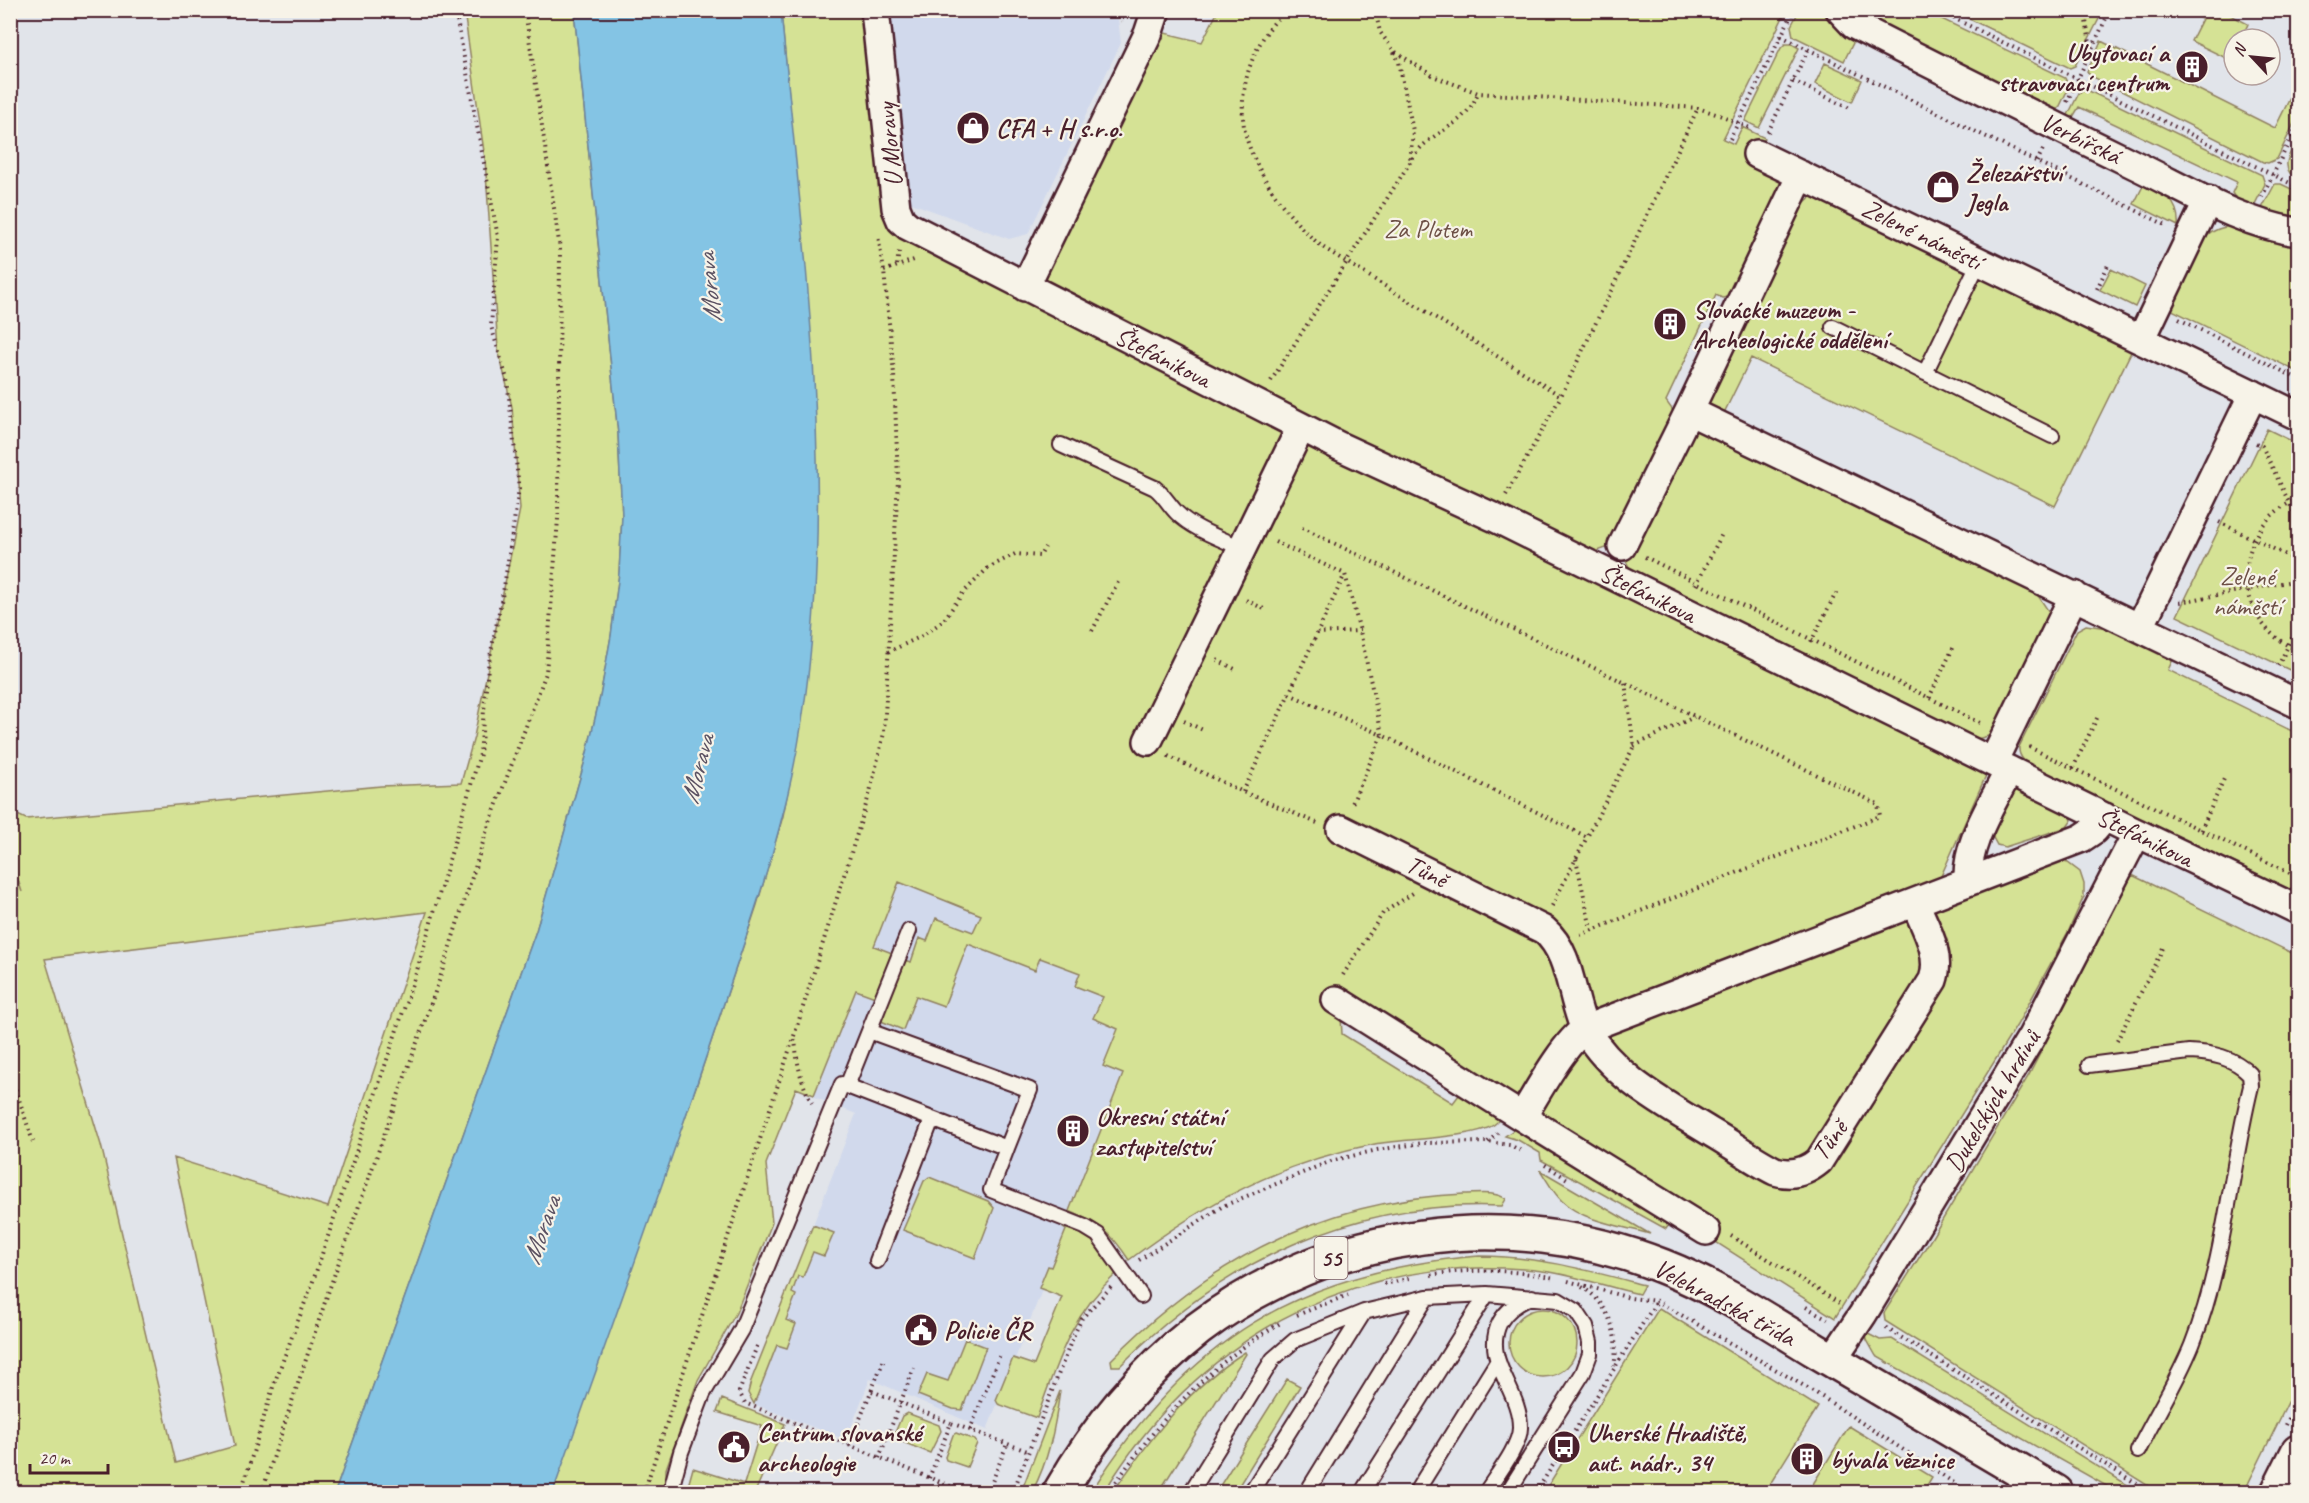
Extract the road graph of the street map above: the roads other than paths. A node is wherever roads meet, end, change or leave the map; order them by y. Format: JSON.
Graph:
{"nodes":[{"id":1,"x":875,"y":10,"type":"edge"},
{"id":2,"x":1156,"y":10,"type":"edge"},
{"id":3,"x":1840,"y":10,"type":"edge"},
{"id":4,"x":1760,"y":140,"type":"road end"},
{"id":5,"x":1801,"y":175,"type":"junction"},
{"id":6,"x":2208,"y":200,"type":"junction"},
{"id":7,"x":2298,"y":232,"type":"edge"},
{"id":8,"x":952,"y":249,"type":"joint"},
{"id":9,"x":1979,"y":262,"type":"junction"},
{"id":10,"x":1025,"y":287,"type":"junction"},
{"id":11,"x":1833,"y":327,"type":"dead end"},
{"id":12,"x":2141,"y":340,"type":"junction"},
{"id":13,"x":1925,"y":373,"type":"junction"},
{"id":14,"x":2253,"y":394,"type":"junction"},
{"id":15,"x":1689,"y":411,"type":"junction"},
{"id":16,"x":2298,"y":416,"type":"edge"},
{"id":17,"x":1301,"y":427,"type":"junction"},
{"id":18,"x":2052,"y":436,"type":"dead end"},
{"id":19,"x":1061,"y":445,"type":"dead end"},
{"id":20,"x":1245,"y":539,"type":"junction"},
{"id":21,"x":1616,"y":560,"type":"junction"},
{"id":22,"x":2074,"y":595,"type":"junction"},
{"id":23,"x":2140,"y":627,"type":"junction"},
{"id":24,"x":2298,"y":704,"type":"edge"},
{"id":25,"x":1148,"y":741,"type":"road end"},
{"id":26,"x":2001,"y":766,"type":"junction"},
{"id":27,"x":2105,"y":817,"type":"junction"},
{"id":28,"x":1341,"y":829,"type":"road end"},
{"id":29,"x":2137,"y":833,"type":"junction"},
{"id":30,"x":1968,"y":881,"type":"junction"},
{"id":31,"x":1915,"y":903,"type":"junction"},
{"id":32,"x":2298,"y":910,"type":"edge"},
{"id":33,"x":909,"y":931,"type":"dead end"},
{"id":34,"x":1335,"y":1000,"type":"road end"},
{"id":35,"x":1585,"y":1029,"type":"junction"},
{"id":36,"x":869,"y":1031,"type":"junction"},
{"id":37,"x":2089,"y":1065,"type":"dead end"},
{"id":38,"x":847,"y":1086,"type":"junction"},
{"id":39,"x":1522,"y":1117,"type":"junction"},
{"id":40,"x":932,"y":1119,"type":"junction"},
{"id":41,"x":1007,"y":1148,"type":"junction"},
{"id":42,"x":1706,"y":1232,"type":"dead end"},
{"id":43,"x":877,"y":1261,"type":"dead end"},
{"id":44,"x":1487,"y":1294,"type":"junction"},
{"id":45,"x":1141,"y":1296,"type":"dead end"},
{"id":46,"x":1427,"y":1297,"type":"junction"},
{"id":47,"x":1534,"y":1297,"type":"junction"},
{"id":48,"x":1364,"y":1312,"type":"junction"},
{"id":49,"x":1833,"y":1360,"type":"junction"},
{"id":50,"x":1497,"y":1362,"type":"junction"},
{"id":51,"x":2138,"y":1451,"type":"dead end"},
{"id":52,"x":2298,"y":1452,"type":"edge"},
{"id":53,"x":674,"y":1492,"type":"edge"},
{"id":54,"x":1060,"y":1492,"type":"edge"},
{"id":55,"x":1191,"y":1492,"type":"edge"},
{"id":56,"x":1251,"y":1492,"type":"edge"},
{"id":57,"x":1307,"y":1492,"type":"edge"},
{"id":58,"x":1362,"y":1492,"type":"edge"},
{"id":59,"x":1416,"y":1492,"type":"edge"},
{"id":60,"x":1485,"y":1492,"type":"edge"},
{"id":61,"x":1508,"y":1492,"type":"edge"},
{"id":62,"x":2056,"y":1492,"type":"edge"},
{"id":63,"x":2278,"y":1492,"type":"edge"}],
"edges":[{"from":1,"to":8,"type":"street","name":"U Moravy"},
{"from":2,"to":10,"type":"street"},
{"from":3,"to":6,"type":"street","name":"Verbířská"},
{"from":4,"to":5,"type":"street","name":"Zelené náměstí"},
{"from":5,"to":9,"type":"street","name":"Zelené náměstí"},
{"from":5,"to":15,"type":"street","name":"Štefánikova"},
{"from":6,"to":7,"type":"street","name":"Verbířská"},
{"from":6,"to":12,"type":"street"},
{"from":8,"to":10,"type":"street","name":"Štefánikova"},
{"from":9,"to":12,"type":"street","name":"Zelené náměstí"},
{"from":9,"to":13,"type":"lane"},
{"from":10,"to":17,"type":"street","name":"Štefánikova"},
{"from":11,"to":13,"type":"lane"},
{"from":12,"to":14,"type":"street","name":"Zelené náměstí"},
{"from":13,"to":18,"type":"lane"},
{"from":14,"to":16,"type":"street","name":"Zelené náměstí"},
{"from":14,"to":23,"type":"street"},
{"from":15,"to":21,"type":"street","name":"Štefánikova"},
{"from":15,"to":22,"type":"street"},
{"from":17,"to":20,"type":"street"},
{"from":17,"to":21,"type":"street","name":"Štefánikova"},
{"from":19,"to":20,"type":"lane"},
{"from":20,"to":25,"type":"street"},
{"from":21,"to":26,"type":"street","name":"Štefánikova"},
{"from":22,"to":23,"type":"street"},
{"from":22,"to":26,"type":"street"},
{"from":23,"to":24,"type":"street"},
{"from":26,"to":27,"type":"street","name":"Štefánikova"},
{"from":26,"to":30,"type":"street"},
{"from":27,"to":29,"type":"street","name":"Štefánikova"},
{"from":27,"to":30,"type":"street"},
{"from":28,"to":35,"type":"street","name":"Tůně"},
{"from":29,"to":32,"type":"street","name":"Štefánikova"},
{"from":29,"to":49,"type":"street","name":"Dukelských hrdinů"},
{"from":30,"to":31,"type":"street"},
{"from":31,"to":35,"type":"street"},
{"from":31,"to":35,"type":"street","name":"Tůně"},
{"from":33,"to":36,"type":"lane"},
{"from":34,"to":39,"type":"street"},
{"from":35,"to":39,"type":"street"},
{"from":36,"to":38,"type":"lane"},
{"from":36,"to":41,"type":"lane"},
{"from":37,"to":51,"type":"lane"},
{"from":38,"to":40,"type":"lane"},
{"from":38,"to":53,"type":"lane"},
{"from":39,"to":42,"type":"street"},
{"from":40,"to":41,"type":"lane"},
{"from":40,"to":43,"type":"lane"},
{"from":41,"to":45,"type":"lane"},
{"from":44,"to":46,"type":"lane"},
{"from":44,"to":47,"type":"lane"},
{"from":44,"to":58,"type":"lane"},
{"from":46,"to":48,"type":"lane"},
{"from":46,"to":57,"type":"lane"},
{"from":47,"to":50,"type":"lane"},
{"from":47,"to":61,"type":"lane"},
{"from":48,"to":55,"type":"lane"},
{"from":48,"to":56,"type":"lane"},
{"from":49,"to":54,"type":"main road","name":"Velehradská třída","number":"55"},
{"from":49,"to":62,"type":"main road","name":"Velehradská třída","number":"55"},
{"from":50,"to":59,"type":"lane"},
{"from":50,"to":60,"type":"lane"},
{"from":52,"to":63,"type":"main road"}]}
